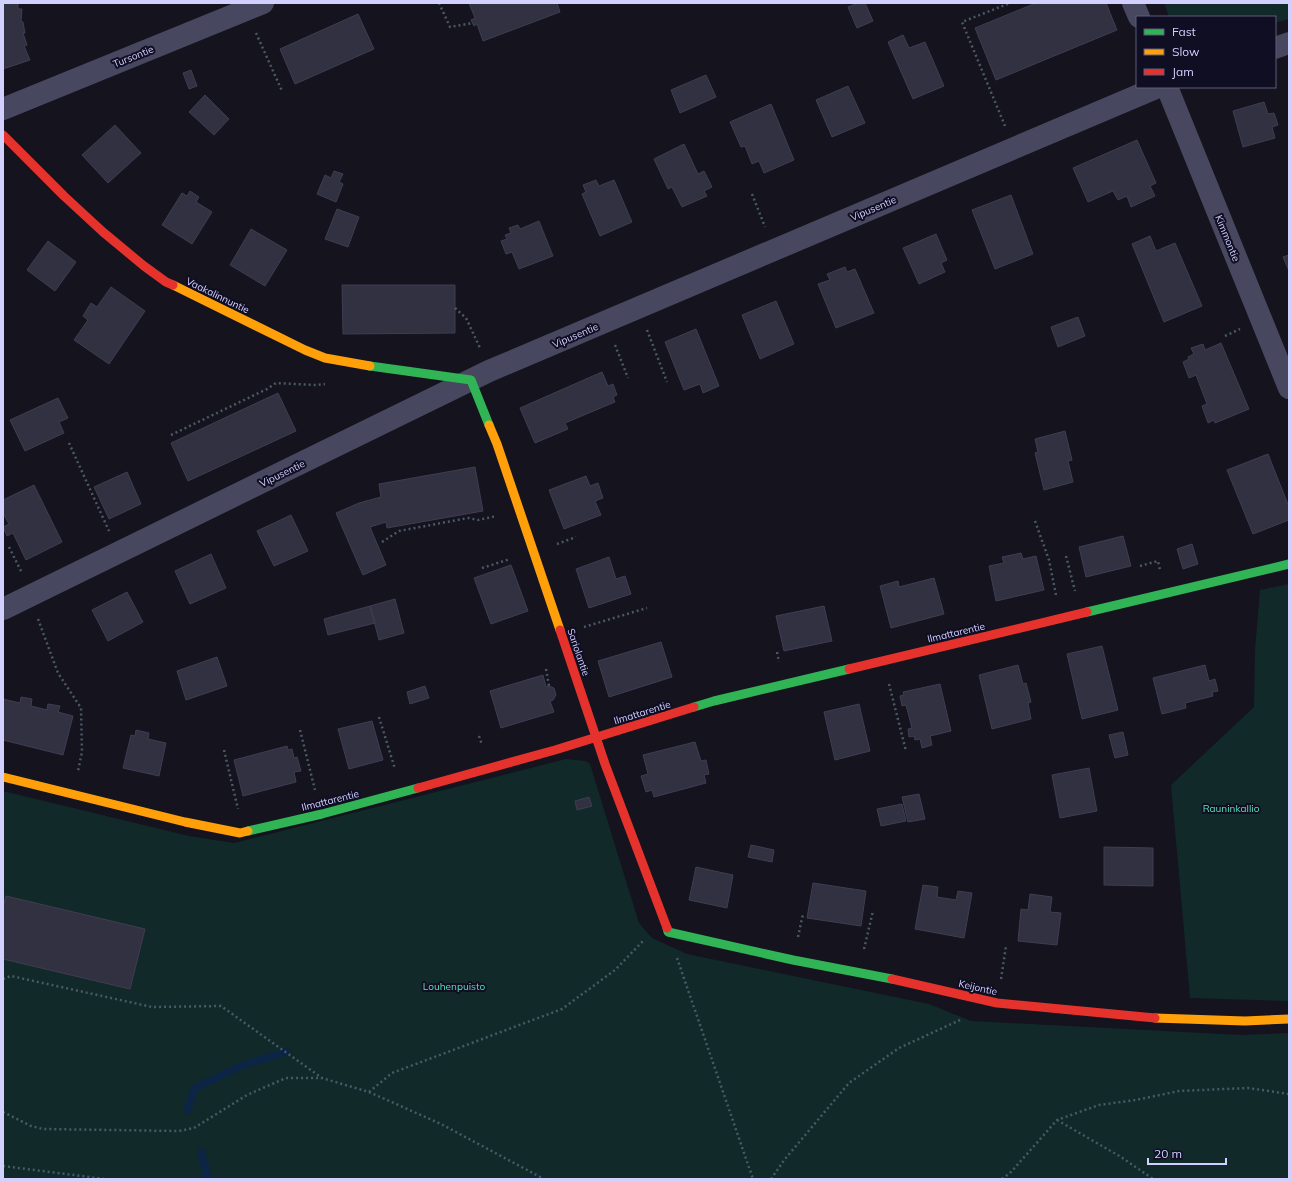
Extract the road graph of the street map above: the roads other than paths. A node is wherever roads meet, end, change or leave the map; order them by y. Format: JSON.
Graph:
{"nodes":[{"id":1,"x":263,"y":3,"type":"edge"},
{"id":2,"x":1133,"y":3,"type":"edge"},
{"id":3,"x":1139,"y":16,"type":"edge"},
{"id":4,"x":1289,"y":43,"type":"edge"},
{"id":5,"x":1276,"y":48,"type":"edge"},
{"id":6,"x":1156,"y":88,"type":"edge"},
{"id":7,"x":1167,"y":88,"type":"edge"},
{"id":8,"x":3,"y":109,"type":"edge"},
{"id":9,"x":3,"y":135,"type":"edge"},
{"id":10,"x":471,"y":380,"type":"junction"},
{"id":11,"x":1289,"y":388,"type":"edge"},
{"id":12,"x":1289,"y":564,"type":"edge"},
{"id":13,"x":3,"y":609,"type":"edge"},
{"id":14,"x":596,"y":737,"type":"junction"},
{"id":15,"x":3,"y":777,"type":"edge"},
{"id":16,"x":668,"y":932,"type":"joint"},
{"id":17,"x":1289,"y":1019,"type":"edge"}],
"edges":[{"from":1,"to":8,"type":"street","name":"Tursontie"},
{"from":2,"to":3,"type":"street"},
{"from":4,"to":5,"type":"street"},
{"from":6,"to":10,"type":"street","name":"Vipusentie"},
{"from":7,"to":11,"type":"street","name":"Kimmontie"},
{"from":9,"to":10,"type":"street","name":"Vaakalinnuntie"},
{"from":10,"to":13,"type":"street","name":"Vipusentie"},
{"from":10,"to":14,"type":"street","name":"Sariolantie"},
{"from":12,"to":14,"type":"street","name":"Ilmattarentie"},
{"from":14,"to":15,"type":"street","name":"Ilmattarentie"},
{"from":14,"to":16,"type":"street","name":"Sariolantie"},
{"from":16,"to":17,"type":"street","name":"Keijontie"}]}
